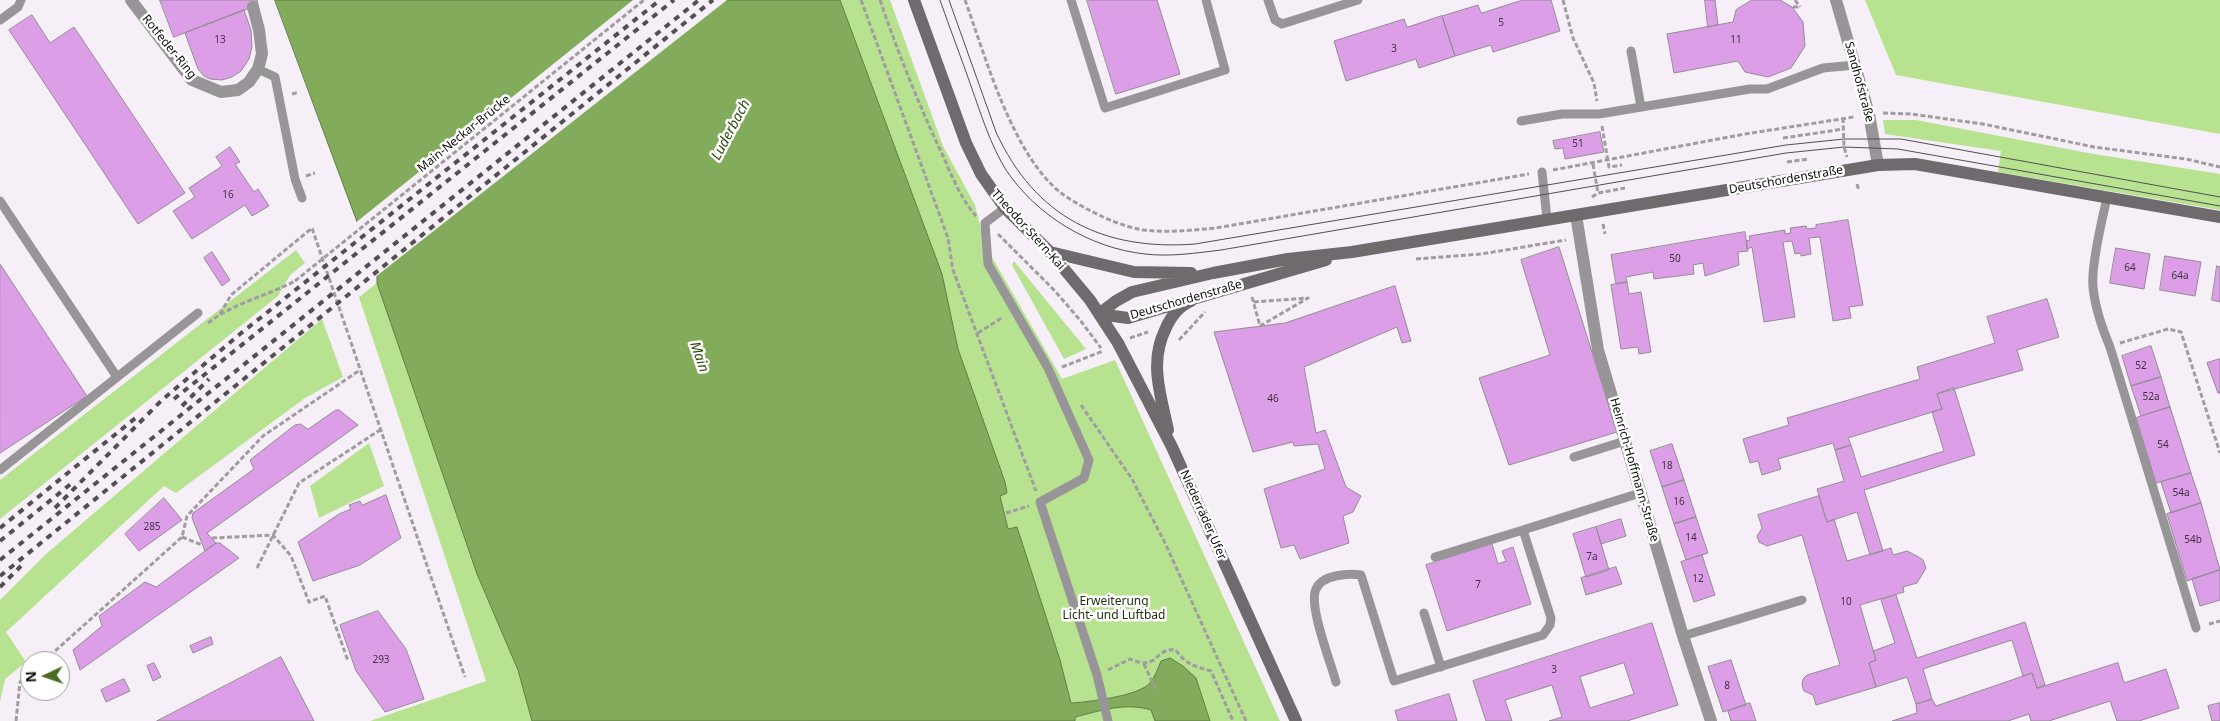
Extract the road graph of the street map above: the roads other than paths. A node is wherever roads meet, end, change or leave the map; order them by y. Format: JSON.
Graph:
{"nodes":[{"id":1,"x":21,"y":0,"type":"edge"},
{"id":2,"x":131,"y":0,"type":"edge"},
{"id":3,"x":914,"y":0,"type":"edge"},
{"id":4,"x":1071,"y":0,"type":"edge"},
{"id":5,"x":1206,"y":0,"type":"edge"},
{"id":6,"x":1268,"y":0,"type":"edge"},
{"id":7,"x":1358,"y":0,"type":"edge"},
{"id":8,"x":1836,"y":0,"type":"edge"},
{"id":9,"x":253,"y":7,"type":"dead end"},
{"id":10,"x":0,"y":20,"type":"edge"},
{"id":11,"x":1631,"y":51,"type":"dead end"},
{"id":12,"x":1855,"y":65,"type":"junction"},
{"id":13,"x":258,"y":69,"type":"junction"},
{"id":14,"x":1640,"y":107,"type":"junction"},
{"id":15,"x":1521,"y":121,"type":"dead end"},
{"id":16,"x":1878,"y":165,"type":"junction"},
{"id":17,"x":1542,"y":172,"type":"road end"},
{"id":18,"x":302,"y":198,"type":"dead end"},
{"id":19,"x":2107,"y":198,"type":"junction"},
{"id":20,"x":0,"y":201,"type":"edge"},
{"id":21,"x":1005,"y":208,"type":"junction"},
{"id":22,"x":1576,"y":215,"type":"junction"},
{"id":23,"x":2220,"y":217,"type":"edge"},
{"id":24,"x":1547,"y":219,"type":"junction"},
{"id":25,"x":1050,"y":252,"type":"junction"},
{"id":26,"x":1352,"y":252,"type":"junction"},
{"id":27,"x":1213,"y":273,"type":"junction"},
{"id":28,"x":1206,"y":294,"type":"junction"},
{"id":29,"x":198,"y":313,"type":"dead end"},
{"id":30,"x":1099,"y":314,"type":"junction"},
{"id":31,"x":117,"y":377,"type":"junction"},
{"id":32,"x":1625,"y":441,"type":"junction"},
{"id":33,"x":1172,"y":447,"type":"junction"},
{"id":34,"x":1574,"y":457,"type":"dead end"},
{"id":35,"x":0,"y":470,"type":"edge"},
{"id":36,"x":1640,"y":493,"type":"junction"},
{"id":37,"x":1523,"y":530,"type":"junction"},
{"id":38,"x":1435,"y":557,"type":"dead end"},
{"id":39,"x":1802,"y":600,"type":"dead end"},
{"id":40,"x":1424,"y":613,"type":"dead end"},
{"id":41,"x":2196,"y":628,"type":"dead end"},
{"id":42,"x":1682,"y":636,"type":"junction"},
{"id":43,"x":1441,"y":667,"type":"junction"},
{"id":44,"x":1336,"y":682,"type":"dead end"},
{"id":45,"x":1108,"y":719,"type":"edge"},
{"id":46,"x":1296,"y":721,"type":"edge"},
{"id":47,"x":1711,"y":721,"type":"edge"}],
"edges":[{"from":1,"to":10,"type":"lane"},
{"from":2,"to":13,"type":"street","name":"Rotfeder-Ring"},
{"from":3,"to":21,"type":"main road","name":"Theodor-Stern-Kai"},
{"from":4,"to":5,"type":"lane"},
{"from":6,"to":7,"type":"lane"},
{"from":8,"to":12,"type":"street","name":"Sandhofstraße"},
{"from":9,"to":13,"type":"street"},
{"from":11,"to":14,"type":"lane"},
{"from":12,"to":14,"type":"lane"},
{"from":12,"to":16,"type":"street","name":"Sandhofstraße"},
{"from":13,"to":18,"type":"lane"},
{"from":14,"to":15,"type":"lane"},
{"from":16,"to":19,"type":"main road","name":"Deutschordenstraße"},
{"from":16,"to":22,"type":"main road","name":"Deutschordenstraße"},
{"from":17,"to":24,"type":"lane"},
{"from":19,"to":23,"type":"main road","name":"Deutschordenstraße"},
{"from":19,"to":41,"type":"lane"},
{"from":20,"to":31,"type":"lane"},
{"from":21,"to":25,"type":"main road","name":"Theodor-Stern-Kai"},
{"from":21,"to":45,"type":"lane"},
{"from":22,"to":24,"type":"main road","name":"Deutschordenstraße"},
{"from":22,"to":32,"type":"street","name":"Heinrich-Hoffmann-Straße"},
{"from":24,"to":26,"type":"main road","name":"Deutschordenstraße"},
{"from":25,"to":27,"type":"main road"},
{"from":25,"to":30,"type":"main road","name":"Theodor-Stern-Kai"},
{"from":26,"to":27,"type":"main road","name":"Deutschordenstraße"},
{"from":26,"to":28,"type":"main road","name":"Deutschordenstraße"},
{"from":27,"to":30,"type":"main road","name":"Deutschordenstraße"},
{"from":28,"to":30,"type":"main road","name":"Deutschordenstraße"},
{"from":28,"to":33,"type":"main road"},
{"from":29,"to":31,"type":"lane"},
{"from":30,"to":33,"type":"main road","name":"Niederräder Ufer"},
{"from":31,"to":35,"type":"lane"},
{"from":32,"to":34,"type":"lane"},
{"from":32,"to":36,"type":"street","name":"Heinrich-Hoffmann-Straße"},
{"from":33,"to":46,"type":"main road","name":"Niederräder Ufer"},
{"from":36,"to":37,"type":"lane"},
{"from":36,"to":42,"type":"street","name":"Heinrich-Hoffmann-Straße"},
{"from":37,"to":38,"type":"lane"},
{"from":37,"to":43,"type":"lane"},
{"from":39,"to":42,"type":"lane"},
{"from":40,"to":43,"type":"lane"},
{"from":42,"to":47,"type":"street","name":"Heinrich-Hoffmann-Straße"},
{"from":43,"to":44,"type":"lane"}]}
